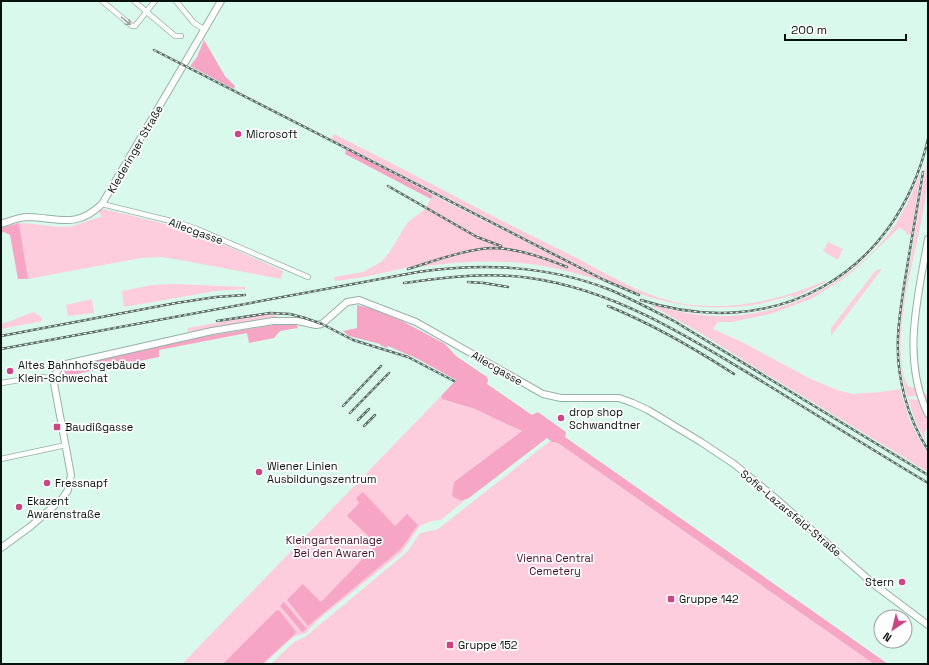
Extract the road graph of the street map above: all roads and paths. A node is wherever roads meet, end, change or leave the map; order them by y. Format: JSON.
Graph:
{"nodes":[{"id":1,"x":102,"y":1,"type":"edge"},
{"id":2,"x":134,"y":1,"type":"edge"},
{"id":3,"x":155,"y":1,"type":"edge"},
{"id":4,"x":176,"y":1,"type":"edge"},
{"id":5,"x":221,"y":1,"type":"edge"},
{"id":6,"x":147,"y":12,"type":"junction"},
{"id":7,"x":205,"y":30,"type":"junction"},
{"id":8,"x":181,"y":36,"type":"dead end"},
{"id":9,"x":102,"y":204,"type":"junction"},
{"id":10,"x":1,"y":224,"type":"edge"},
{"id":11,"x":928,"y":239,"type":"edge"},
{"id":12,"x":308,"y":277,"type":"dead end"},
{"id":13,"x":54,"y":375,"type":"junction"},
{"id":14,"x":1,"y":383,"type":"edge"},
{"id":15,"x":648,"y":410,"type":"joint"},
{"id":16,"x":928,"y":414,"type":"edge"},
{"id":17,"x":66,"y":445,"type":"junction"},
{"id":18,"x":1,"y":459,"type":"edge"},
{"id":19,"x":1,"y":548,"type":"edge"},
{"id":20,"x":928,"y":625,"type":"edge"}],
"edges":[{"from":1,"to":6,"type":"street","one_way":true},
{"from":2,"to":6,"type":"street"},
{"from":3,"to":6,"type":"street"},
{"from":4,"to":7,"type":"street"},
{"from":5,"to":7,"type":"street","name":"Klederinger Straße"},
{"from":6,"to":8,"type":"street"},
{"from":7,"to":9,"type":"street","name":"Klederinger Straße"},
{"from":9,"to":10,"type":"street","name":"Klederinger Straße"},
{"from":9,"to":12,"type":"street","name":"Ailecgasse"},
{"from":11,"to":16,"type":"street"},
{"from":13,"to":14,"type":"street"},
{"from":13,"to":15,"type":"street","name":"Ailecgasse"},
{"from":13,"to":17,"type":"street"},
{"from":15,"to":20,"type":"street","name":"Sofie-Lazarsfeld-Straße"},
{"from":17,"to":18,"type":"street"},
{"from":17,"to":19,"type":"street"}]}
